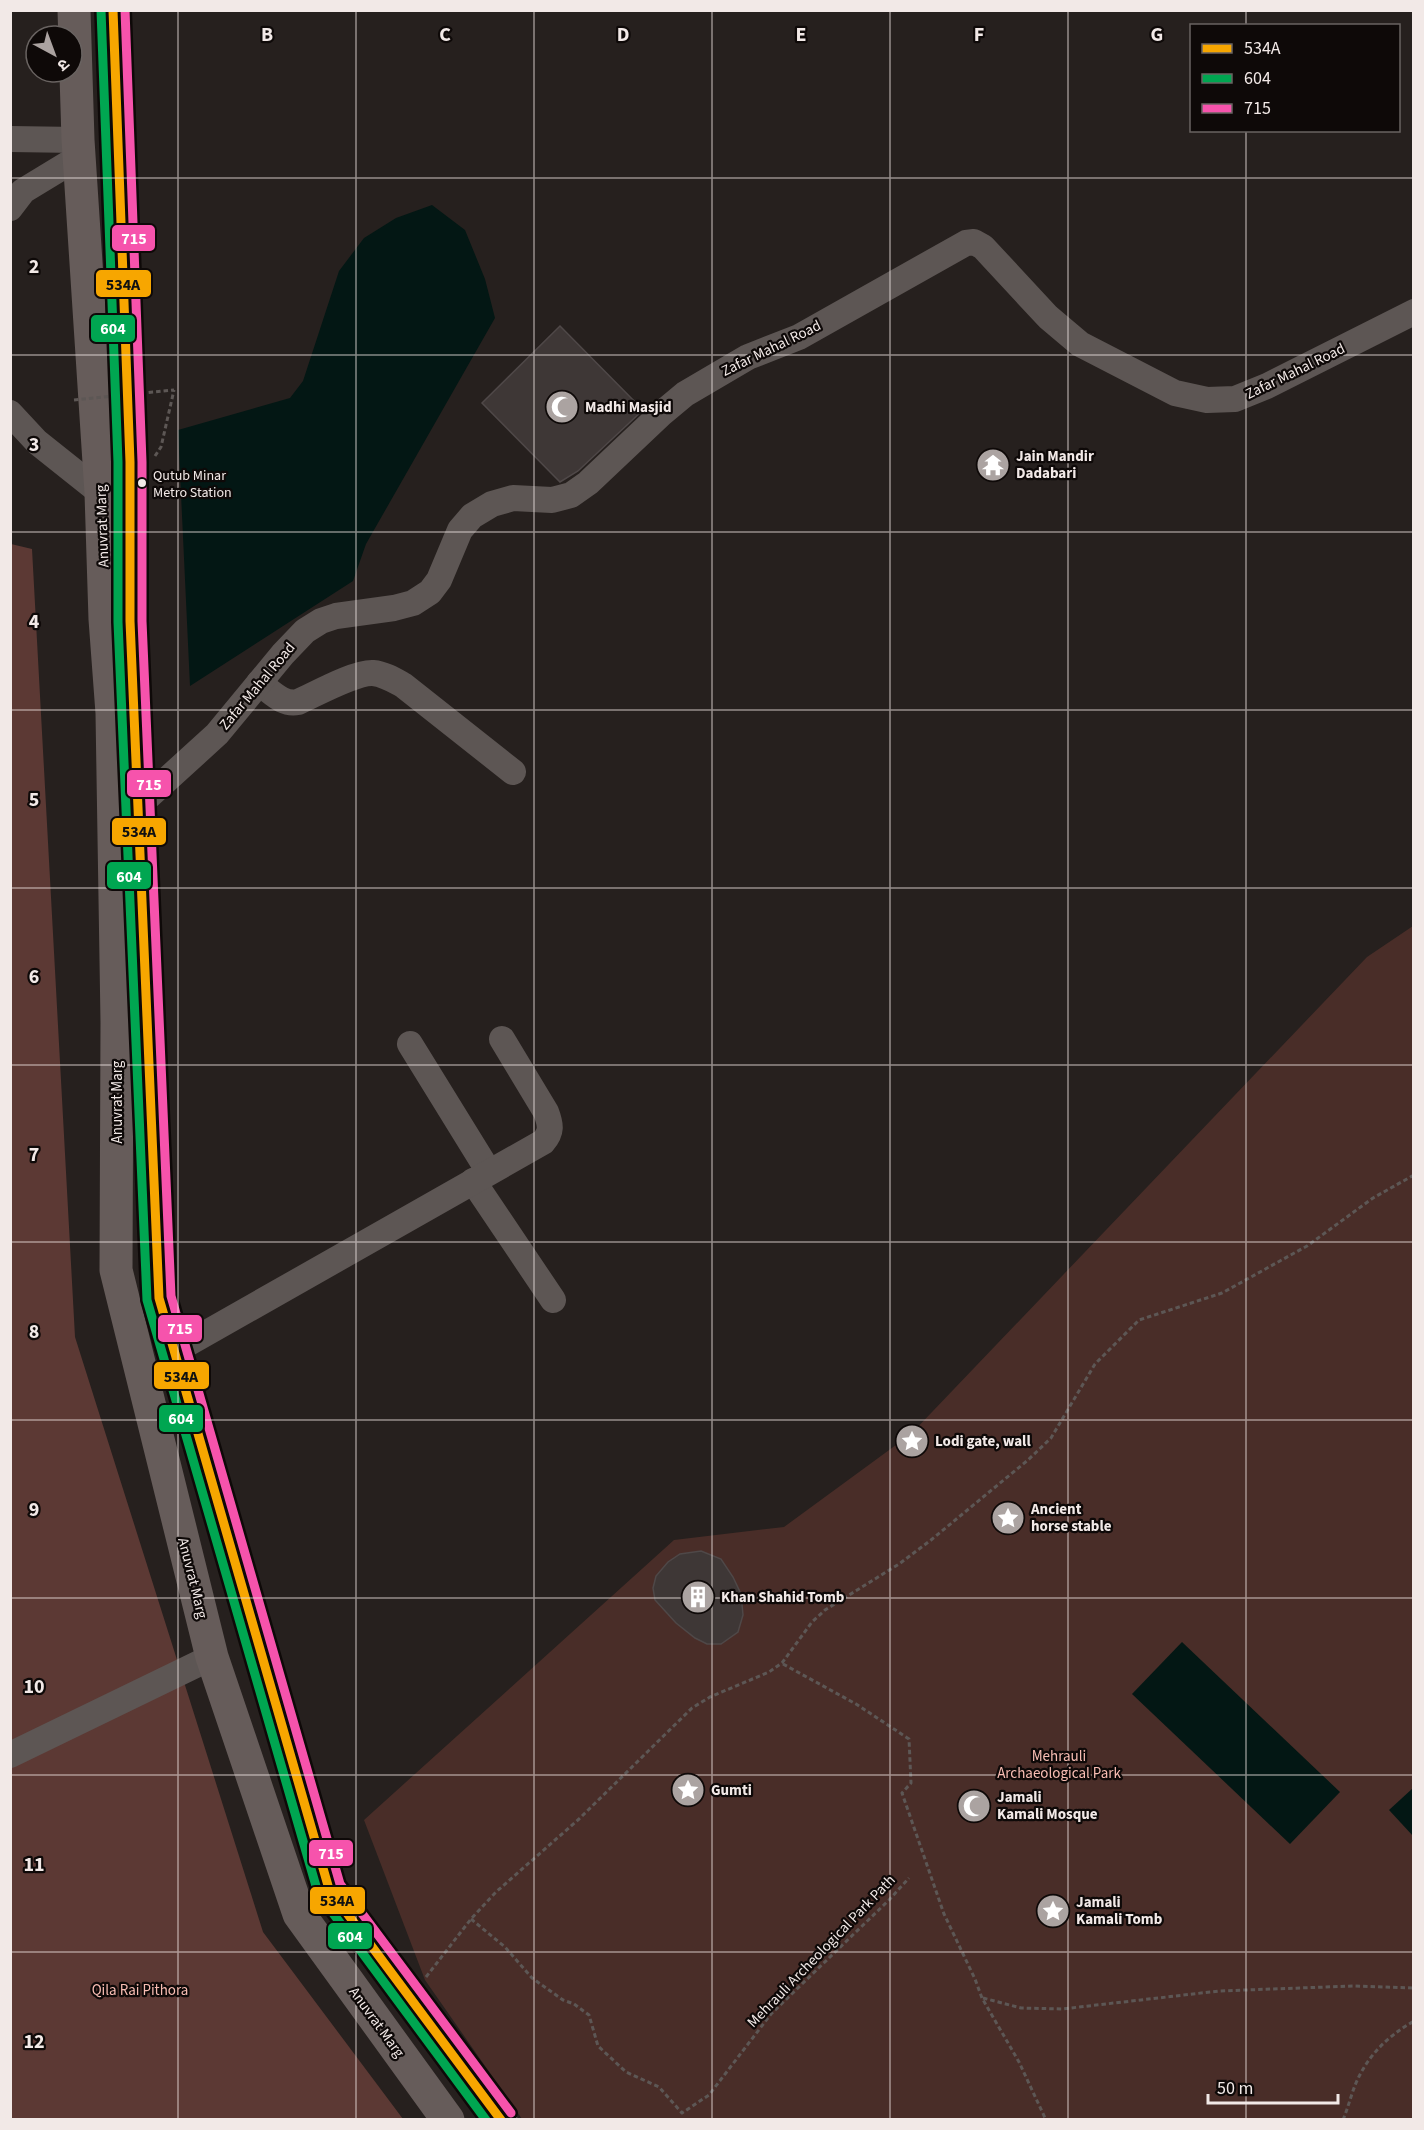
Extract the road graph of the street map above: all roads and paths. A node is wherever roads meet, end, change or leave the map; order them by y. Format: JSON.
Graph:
{"nodes":[{"id":1,"x":74,"y":10,"type":"edge"},
{"id":2,"x":113,"y":10,"type":"edge"},
{"id":3,"x":10,"y":139,"type":"edge"},
{"id":4,"x":79,"y":149,"type":"junction"},
{"id":5,"x":15,"y":194,"type":"edge"},
{"id":6,"x":1413,"y":312,"type":"edge"},
{"id":7,"x":74,"y":400,"type":"dead end"},
{"id":8,"x":10,"y":413,"type":"edge"},
{"id":9,"x":161,"y":447,"type":"dead end"},
{"id":10,"x":101,"y":493,"type":"junction"},
{"id":11,"x":260,"y":683,"type":"junction"},
{"id":12,"x":513,"y":771,"type":"dead end"},
{"id":13,"x":138,"y":806,"type":"junction"},
{"id":14,"x":502,"y":1039,"type":"dead end"},
{"id":15,"x":410,"y":1044,"type":"dead end"},
{"id":16,"x":1413,"y":1175,"type":"edge"},
{"id":17,"x":481,"y":1176,"type":"junction"},
{"id":18,"x":554,"y":1300,"type":"dead end"},
{"id":19,"x":173,"y":1352,"type":"junction"},
{"id":20,"x":212,"y":1657,"type":"junction"},
{"id":21,"x":782,"y":1663,"type":"junction"},
{"id":22,"x":10,"y":1755,"type":"edge"},
{"id":23,"x":909,"y":1878,"type":"dead end"},
{"id":24,"x":471,"y":1919,"type":"junction"},
{"id":25,"x":1413,"y":1988,"type":"edge"},
{"id":26,"x":411,"y":1998,"type":"junction"},
{"id":27,"x":982,"y":1998,"type":"junction"},
{"id":28,"x":1413,"y":2021,"type":"edge"},
{"id":29,"x":448,"y":2120,"type":"edge"},
{"id":30,"x":501,"y":2120,"type":"edge"},
{"id":31,"x":1046,"y":2120,"type":"edge"},
{"id":32,"x":1343,"y":2120,"type":"edge"}],
"edges":[{"from":1,"to":4,"type":"highway","name":"Anuvrat Marg"},
{"from":2,"to":13,"type":"highway","name":"Anuvrat Marg"},
{"from":3,"to":4,"type":"street"},
{"from":4,"to":5,"type":"street"},
{"from":4,"to":10,"type":"highway","name":"Anuvrat Marg"},
{"from":6,"to":11,"type":"street","name":"Zafar Mahal Road"},
{"from":7,"to":9,"type":"path","bridge":true},
{"from":8,"to":10,"type":"street"},
{"from":10,"to":20,"type":"highway","name":"Anuvrat Marg"},
{"from":11,"to":12,"type":"street"},
{"from":11,"to":13,"type":"street","name":"Zafar Mahal Road"},
{"from":13,"to":19,"type":"highway","name":"Anuvrat Marg"},
{"from":14,"to":17,"type":"street"},
{"from":15,"to":17,"type":"street"},
{"from":16,"to":21,"type":"path"},
{"from":17,"to":18,"type":"street"},
{"from":17,"to":19,"type":"street"},
{"from":19,"to":26,"type":"highway","name":"Anuvrat Marg"},
{"from":20,"to":22,"type":"street"},
{"from":20,"to":29,"type":"highway","name":"Anuvrat Marg"},
{"from":21,"to":24,"type":"path"},
{"from":21,"to":27,"type":"path"},
{"from":23,"to":24,"type":"path","name":"Mehrauli Archeological Park Path"},
{"from":24,"to":26,"type":"path"},
{"from":25,"to":27,"type":"path"},
{"from":26,"to":30,"type":"highway","name":"Anuvrat Marg"},
{"from":27,"to":31,"type":"path"},
{"from":28,"to":32,"type":"path"}]}
